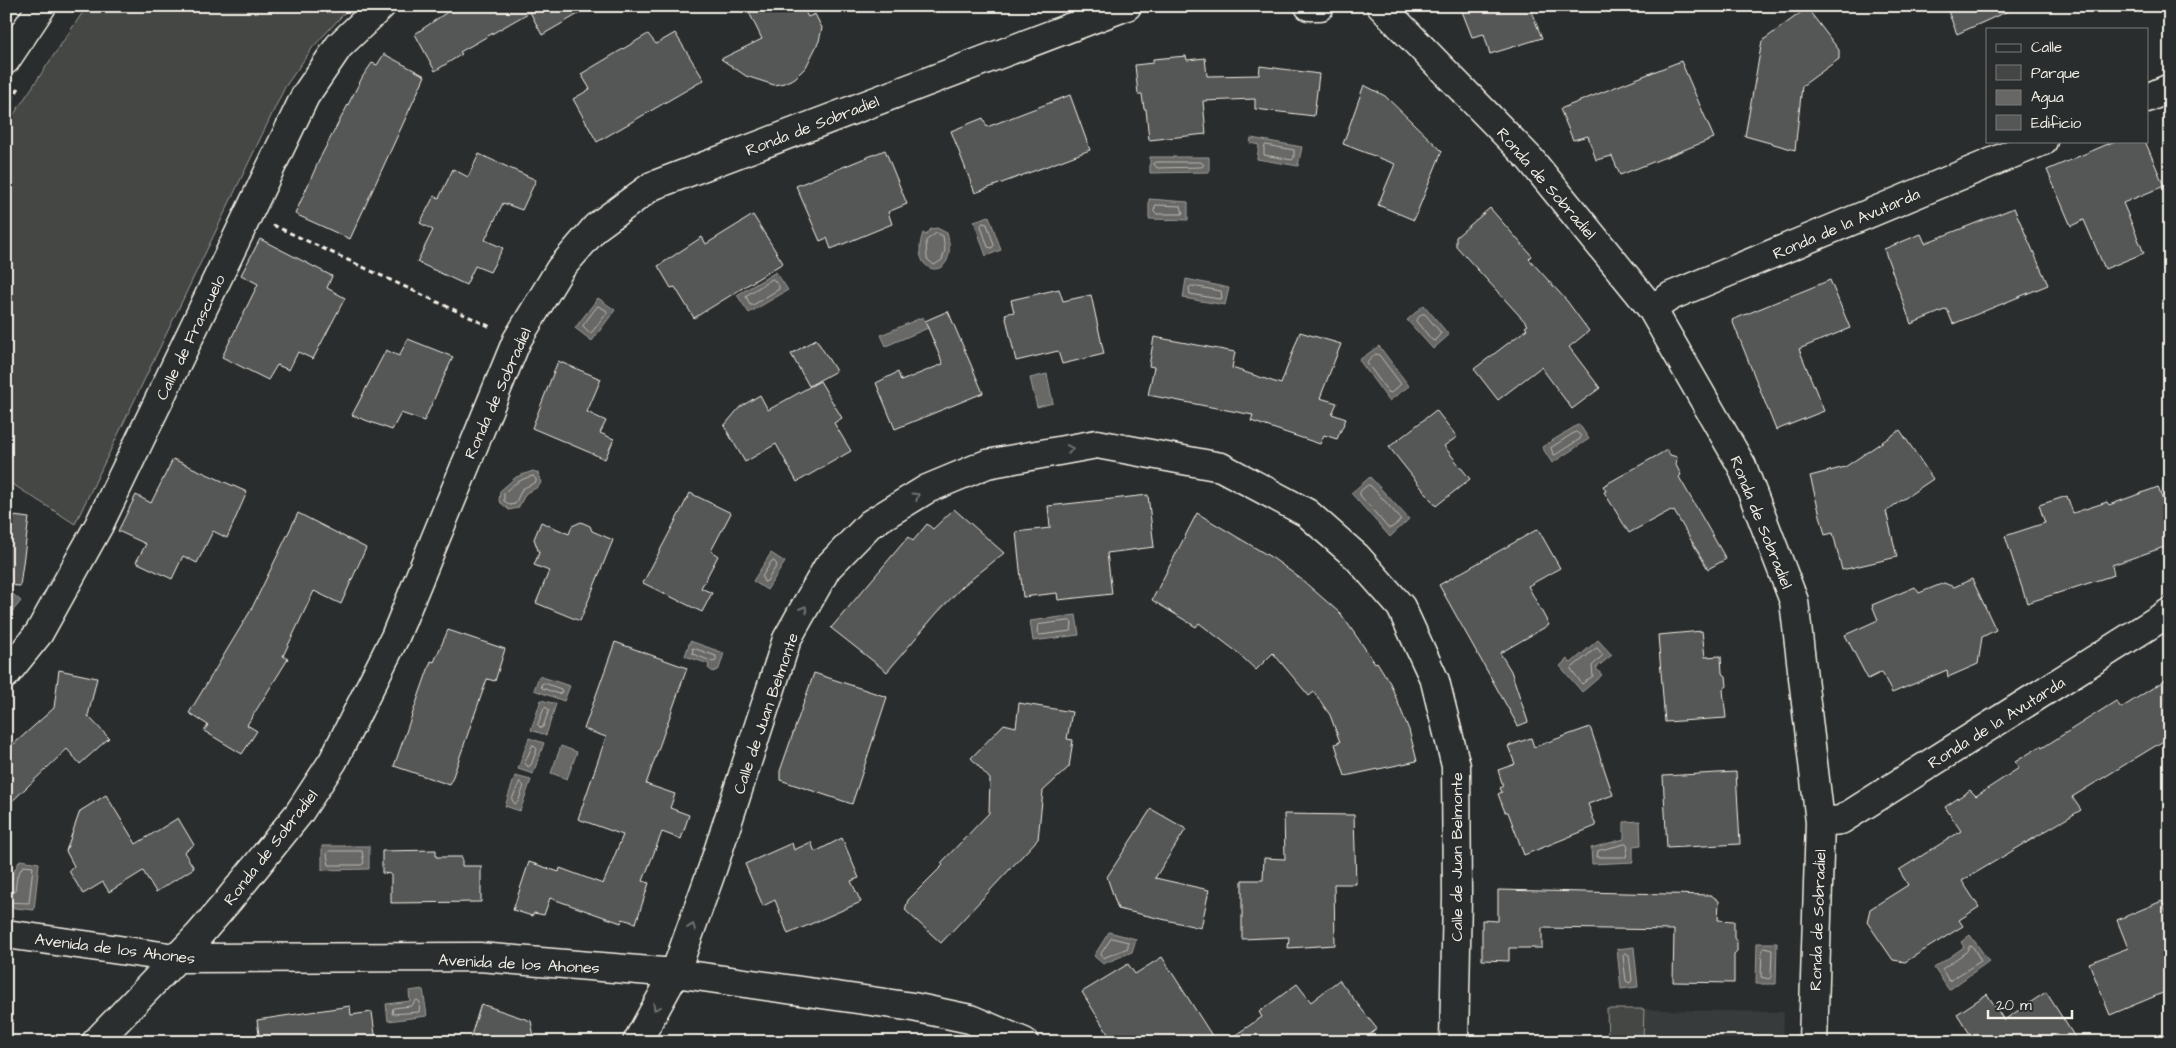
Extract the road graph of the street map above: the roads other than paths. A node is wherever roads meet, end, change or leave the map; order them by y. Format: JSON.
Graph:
{"nodes":[{"id":1,"x":381,"y":6,"type":"edge"},
{"id":2,"x":1127,"y":6,"type":"edge"},
{"id":3,"x":1309,"y":6,"type":"edge"},
{"id":4,"x":1320,"y":6,"type":"edge"},
{"id":5,"x":1381,"y":6,"type":"edge"},
{"id":6,"x":39,"y":11,"type":"edge"},
{"id":7,"x":6,"y":42,"type":"edge"},
{"id":8,"x":6,"y":60,"type":"edge"},
{"id":9,"x":2170,"y":88,"type":"edge"},
{"id":10,"x":2148,"y":98,"type":"edge"},
{"id":11,"x":2041,"y":142,"type":"edge"},
{"id":12,"x":1652,"y":309,"type":"junction"},
{"id":13,"x":2170,"y":612,"type":"edge"},
{"id":14,"x":6,"y":674,"type":"edge"},
{"id":15,"x":1820,"y":822,"type":"junction"},
{"id":16,"x":6,"y":934,"type":"edge"},
{"id":17,"x":176,"y":958,"type":"junction"},
{"id":18,"x":675,"y":973,"type":"junction"},
{"id":19,"x":96,"y":1042,"type":"edge"},
{"id":20,"x":637,"y":1042,"type":"edge"},
{"id":21,"x":1024,"y":1042,"type":"edge"},
{"id":22,"x":1454,"y":1042,"type":"edge"},
{"id":23,"x":1813,"y":1042,"type":"edge"}],
"edges":[{"from":1,"to":14,"type":"street","name":"Calle de Frascuelo"},
{"from":2,"to":17,"type":"street","name":"Ronda de Sobradiel"},
{"from":3,"to":4,"type":"street"},
{"from":5,"to":12,"type":"street","name":"Ronda de Sobradiel"},
{"from":6,"to":7,"type":"street"},
{"from":6,"to":8,"type":"street"},
{"from":9,"to":10,"type":"street"},
{"from":11,"to":12,"type":"street","name":"Ronda de la Avutarda"},
{"from":12,"to":15,"type":"street","name":"Ronda de Sobradiel"},
{"from":13,"to":15,"type":"street","name":"Ronda de la Avutarda"},
{"from":15,"to":23,"type":"street","name":"Ronda de Sobradiel"},
{"from":16,"to":17,"type":"street","name":"Avenida de los Ahones"},
{"from":17,"to":18,"type":"street","name":"Avenida de los Ahones"},
{"from":17,"to":19,"type":"street","name":"Ronda de Sobradiel"},
{"from":18,"to":20,"type":"street","name":"Calle de Juan Belmonte","one_way":true},
{"from":18,"to":21,"type":"street","name":"Avenida de los Ahones"},
{"from":18,"to":22,"type":"street","name":"Calle de Juan Belmonte","one_way":true}]}
